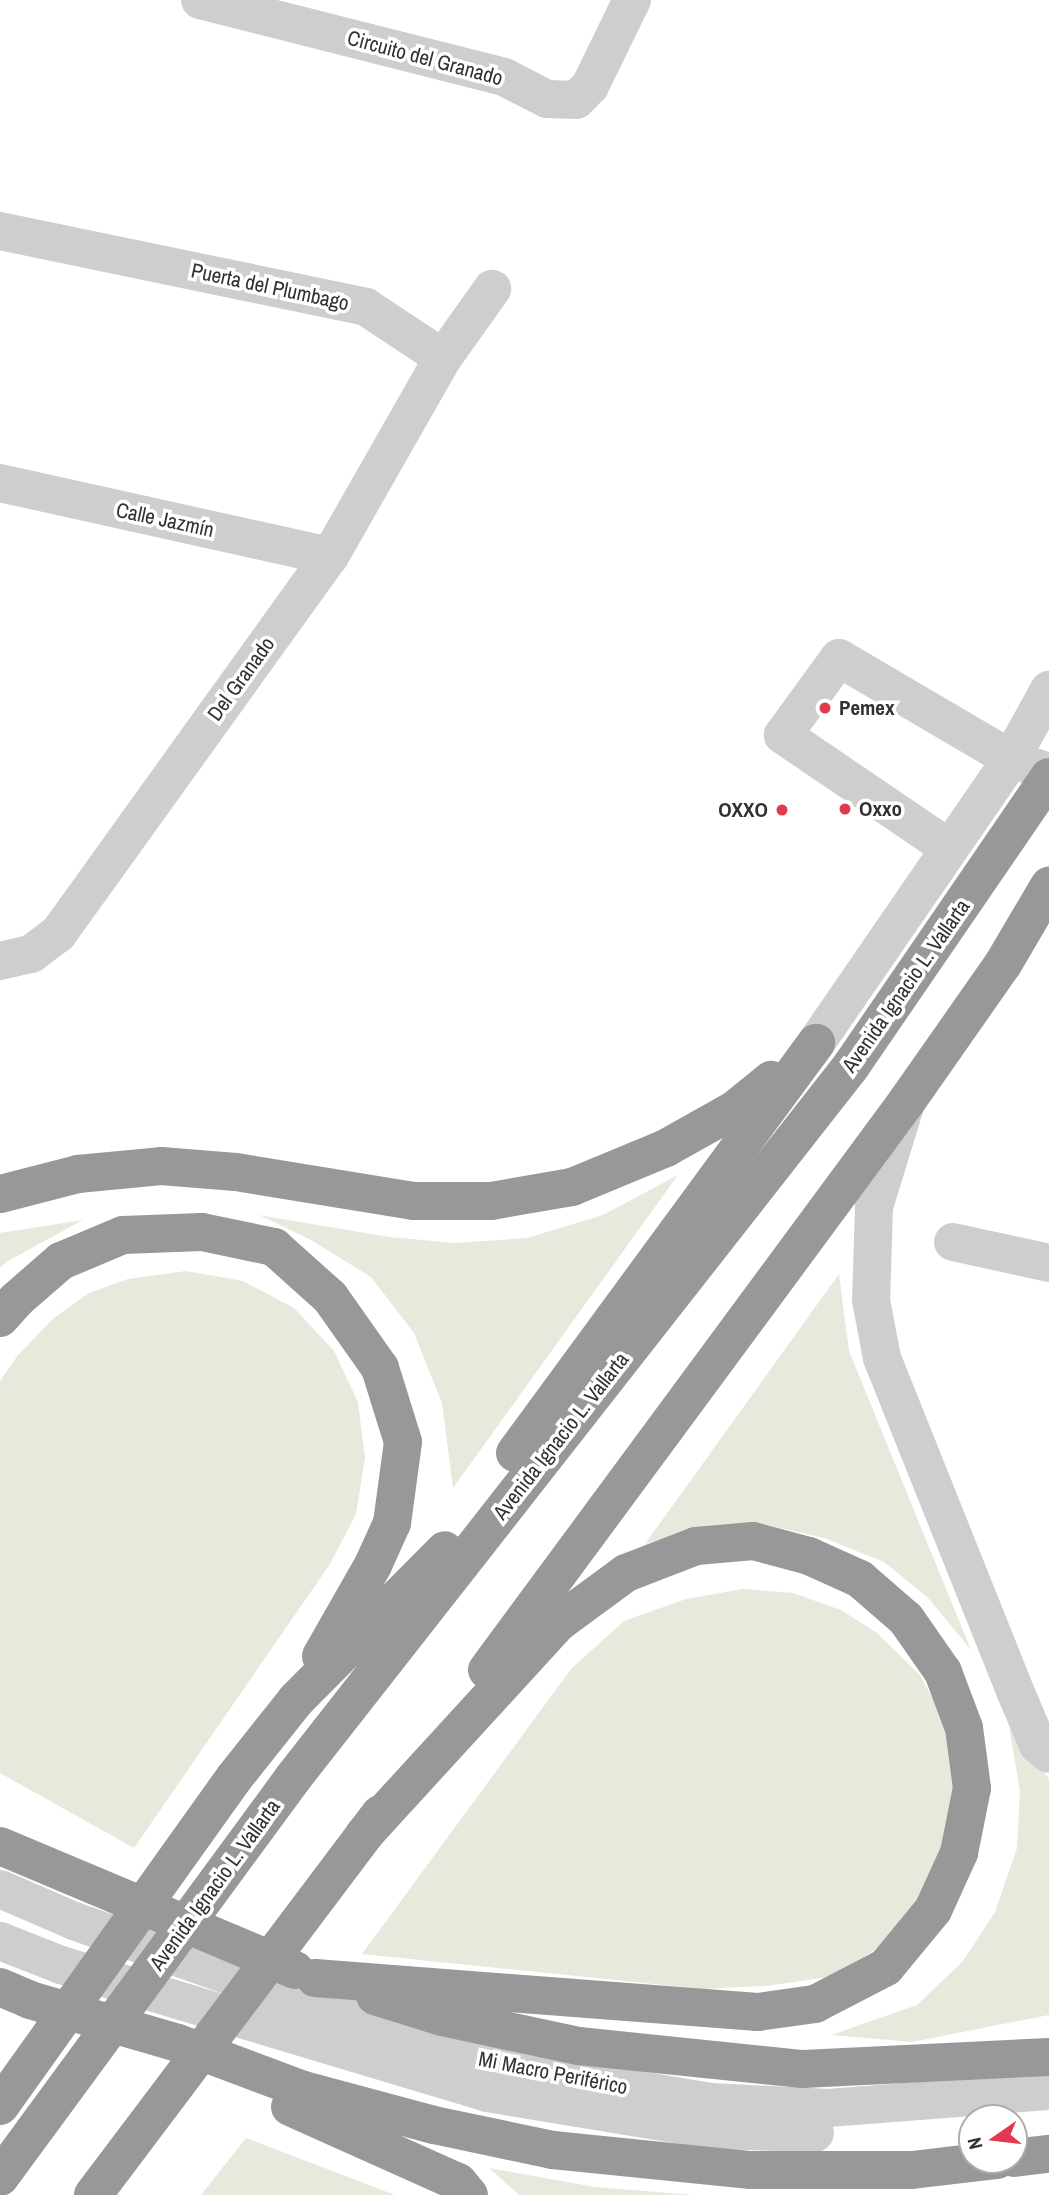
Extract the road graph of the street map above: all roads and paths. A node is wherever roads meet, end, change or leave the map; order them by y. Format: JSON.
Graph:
{"nodes":[{"id":1,"x":200,"y":0,"type":"edge"},
{"id":2,"x":632,"y":0,"type":"edge"},
{"id":3,"x":306,"y":13,"type":"edge"},
{"id":4,"x":0,"y":232,"type":"edge"},
{"id":5,"x":492,"y":289,"type":"dead end"},
{"id":6,"x":443,"y":358,"type":"junction"},
{"id":7,"x":0,"y":484,"type":"edge"},
{"id":8,"x":330,"y":556,"type":"junction"},
{"id":9,"x":1049,"y":690,"type":"edge"},
{"id":10,"x":1011,"y":759,"type":"junction"},
{"id":11,"x":1049,"y":775,"type":"edge"},
{"id":12,"x":949,"y":848,"type":"junction"},
{"id":13,"x":1049,"y":886,"type":"edge"},
{"id":14,"x":0,"y":961,"type":"edge"},
{"id":15,"x":816,"y":1042,"type":"junction"},
{"id":16,"x":907,"y":1101,"type":"junction"},
{"id":17,"x":0,"y":1194,"type":"edge"},
{"id":18,"x":953,"y":1242,"type":"dead end"},
{"id":19,"x":1049,"y":1263,"type":"edge"},
{"id":20,"x":0,"y":1318,"type":"edge"},
{"id":21,"x":296,"y":1699,"type":"junction"},
{"id":22,"x":1049,"y":1754,"type":"edge"},
{"id":23,"x":0,"y":1825,"type":"edge"},
{"id":24,"x":364,"y":1835,"type":"junction"},
{"id":25,"x":0,"y":1846,"type":"edge"},
{"id":26,"x":63,"y":1872,"type":"junction"},
{"id":27,"x":0,"y":1889,"type":"edge"},
{"id":28,"x":0,"y":1941,"type":"edge"},
{"id":29,"x":315,"y":1978,"type":"junction"},
{"id":30,"x":10,"y":1992,"type":"edge"},
{"id":31,"x":1049,"y":2057,"type":"edge"},
{"id":32,"x":11,"y":2083,"type":"edge"},
{"id":33,"x":1049,"y":2091,"type":"edge"},
{"id":34,"x":0,"y":2106,"type":"edge"},
{"id":35,"x":1049,"y":2117,"type":"edge"},
{"id":36,"x":1028,"y":2119,"type":"edge"},
{"id":37,"x":958,"y":2124,"type":"edge"},
{"id":38,"x":126,"y":2153,"type":"junction"},
{"id":39,"x":1049,"y":2154,"type":"edge"},
{"id":40,"x":1028,"y":2156,"type":"edge"},
{"id":41,"x":958,"y":2165,"type":"edge"},
{"id":42,"x":0,"y":2176,"type":"edge"},
{"id":43,"x":93,"y":2195,"type":"edge"},
{"id":44,"x":117,"y":2195,"type":"edge"},
{"id":45,"x":469,"y":2195,"type":"edge"}],
"edges":[{"from":1,"to":3,"type":"street","name":"Circuito del Granado"},
{"from":2,"to":3,"type":"street","name":"Circuito del Granado"},
{"from":4,"to":6,"type":"street","name":"Puerta del Plumbago"},
{"from":5,"to":6,"type":"street"},
{"from":6,"to":8,"type":"street","name":"Del Granado"},
{"from":7,"to":8,"type":"street","name":"Calle Jazmín"},
{"from":8,"to":14,"type":"street","name":"Del Granado"},
{"from":9,"to":10,"type":"street","name":"Avenida Ignacio L. Vallarta"},
{"from":10,"to":11,"type":"street"},
{"from":10,"to":12,"type":"street","name":"Avenida Ignacio L. Vallarta"},
{"from":10,"to":12,"type":"street"},
{"from":11,"to":42,"type":"highway","name":"Avenida Ignacio L. Vallarta"},
{"from":12,"to":15,"type":"street","name":"Avenida Ignacio L. Vallarta"},
{"from":13,"to":16,"type":"highway"},
{"from":15,"to":17,"type":"highway"},
{"from":15,"to":21,"type":"highway"},
{"from":16,"to":22,"type":"street"},
{"from":16,"to":24,"type":"highway"},
{"from":18,"to":19,"type":"street"},
{"from":20,"to":21,"type":"highway"},
{"from":21,"to":32,"type":"highway"},
{"from":23,"to":26,"type":"highway"},
{"from":24,"to":29,"type":"highway"},
{"from":24,"to":38,"type":"highway"},
{"from":25,"to":26,"type":"highway"},
{"from":26,"to":29,"type":"highway"},
{"from":27,"to":33,"type":"street","name":"Mi Macro Periférico"},
{"from":28,"to":37,"type":"street","name":"Mi Macro Periférico"},
{"from":29,"to":31,"type":"highway"},
{"from":30,"to":41,"type":"highway"},
{"from":30,"to":45,"type":"highway"},
{"from":32,"to":34,"type":"highway"},
{"from":35,"to":36,"type":"street"},
{"from":38,"to":43,"type":"highway"},
{"from":38,"to":44,"type":"highway"},
{"from":39,"to":40,"type":"highway"}]}
